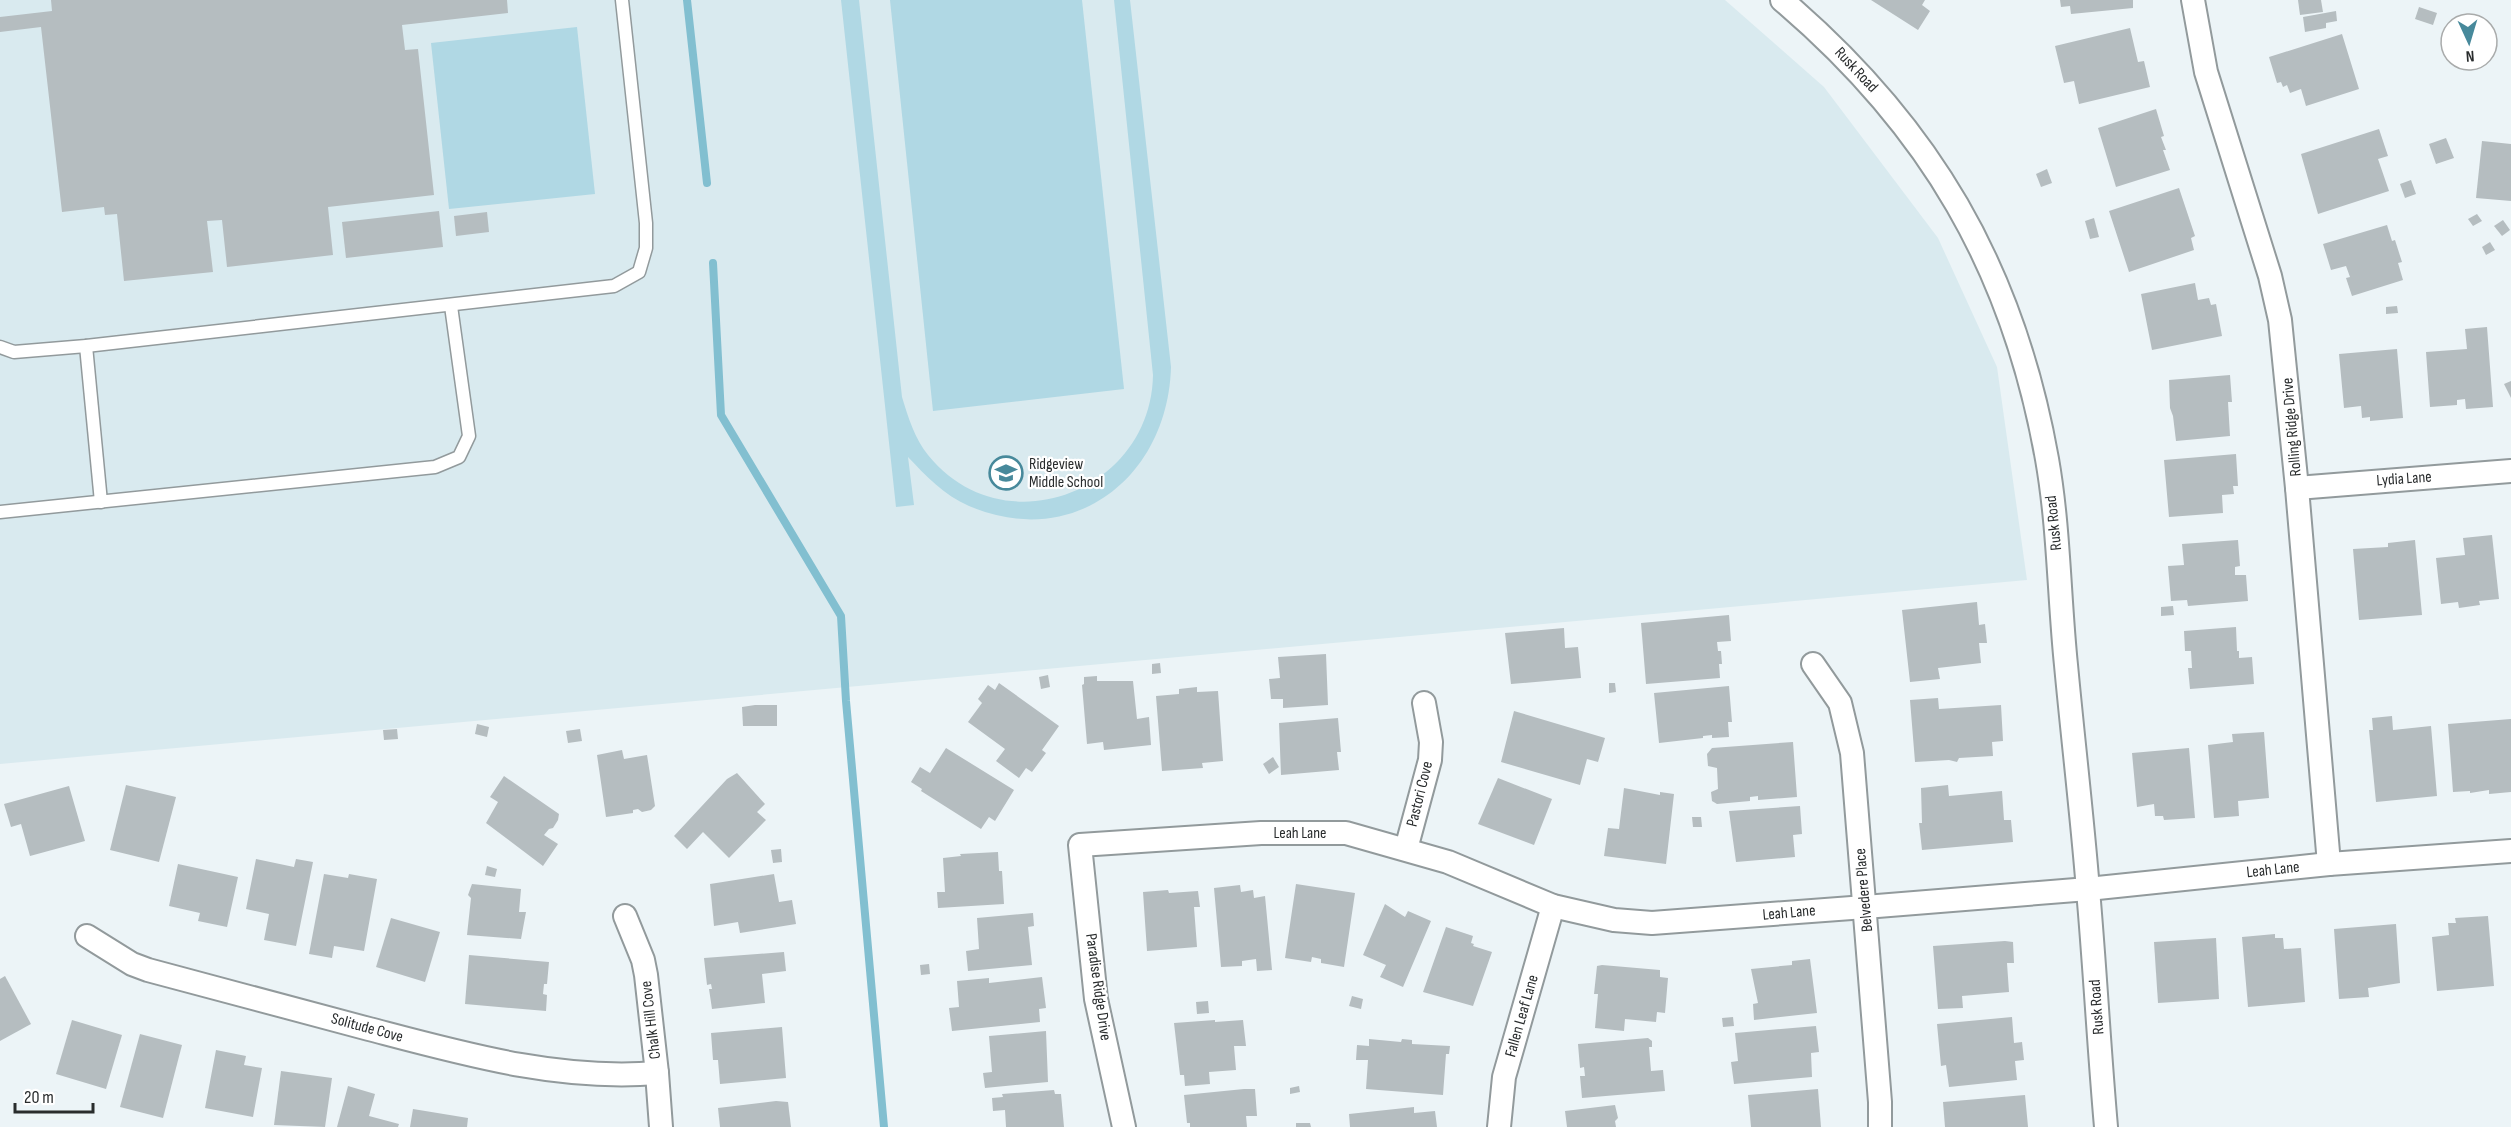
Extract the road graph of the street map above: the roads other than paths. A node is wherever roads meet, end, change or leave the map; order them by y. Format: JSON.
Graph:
{"nodes":[{"id":1,"x":622,"y":0,"type":"edge"},
{"id":2,"x":1782,"y":0,"type":"edge"},
{"id":3,"x":2193,"y":0,"type":"edge"},
{"id":4,"x":451,"y":306,"type":"junction"},
{"id":5,"x":86,"y":346,"type":"junction"},
{"id":6,"x":0,"y":347,"type":"edge"},
{"id":7,"x":2511,"y":471,"type":"edge"},
{"id":8,"x":2298,"y":488,"type":"junction"},
{"id":9,"x":101,"y":502,"type":"junction"},
{"id":10,"x":0,"y":512,"type":"edge"},
{"id":11,"x":1813,"y":664,"type":"dead end"},
{"id":12,"x":1424,"y":703,"type":"dead end"},
{"id":13,"x":1080,"y":844,"type":"joint"},
{"id":14,"x":1406,"y":849,"type":"junction"},
{"id":15,"x":2511,"y":851,"type":"edge"},
{"id":16,"x":2329,"y":864,"type":"junction"},
{"id":17,"x":2088,"y":889,"type":"junction"},
{"id":18,"x":1553,"y":906,"type":"junction"},
{"id":19,"x":1865,"y":907,"type":"junction"},
{"id":20,"x":625,"y":916,"type":"dead end"},
{"id":21,"x":87,"y":936,"type":"dead end"},
{"id":22,"x":657,"y":1072,"type":"junction"},
{"id":23,"x":660,"y":1127,"type":"edge"},
{"id":24,"x":1124,"y":1127,"type":"edge"},
{"id":25,"x":1499,"y":1127,"type":"edge"},
{"id":26,"x":1880,"y":1127,"type":"edge"},
{"id":27,"x":2106,"y":1127,"type":"edge"}],
"edges":[{"from":1,"to":4,"type":"lane"},
{"from":2,"to":17,"type":"street","name":"Rusk Road"},
{"from":3,"to":8,"type":"street","name":"Rolling Ridge Drive"},
{"from":4,"to":5,"type":"lane"},
{"from":4,"to":9,"type":"lane"},
{"from":5,"to":6,"type":"lane"},
{"from":5,"to":9,"type":"lane"},
{"from":7,"to":8,"type":"street","name":"Lydia Lane"},
{"from":8,"to":16,"type":"street","name":"Rolling Ridge Drive"},
{"from":9,"to":10,"type":"lane"},
{"from":11,"to":19,"type":"street","name":"Belvedere Place"},
{"from":12,"to":14,"type":"street","name":"Pastori Cove"},
{"from":13,"to":14,"type":"street","name":"Leah Lane"},
{"from":13,"to":24,"type":"street","name":"Paradise Ridge Drive"},
{"from":14,"to":18,"type":"street","name":"Leah Lane"},
{"from":15,"to":16,"type":"street","name":"Leah Lane"},
{"from":16,"to":17,"type":"street","name":"Leah Lane"},
{"from":17,"to":19,"type":"street","name":"Leah Lane"},
{"from":17,"to":27,"type":"street","name":"Rusk Road"},
{"from":18,"to":19,"type":"street","name":"Leah Lane"},
{"from":18,"to":25,"type":"street","name":"Fallen Leaf Lane"},
{"from":19,"to":26,"type":"street","name":"Belvedere Place"},
{"from":20,"to":22,"type":"street","name":"Chalk Hill Cove"},
{"from":21,"to":22,"type":"street","name":"Solitude Cove"},
{"from":22,"to":23,"type":"street","name":"Chalk Hill Cove"}]}
